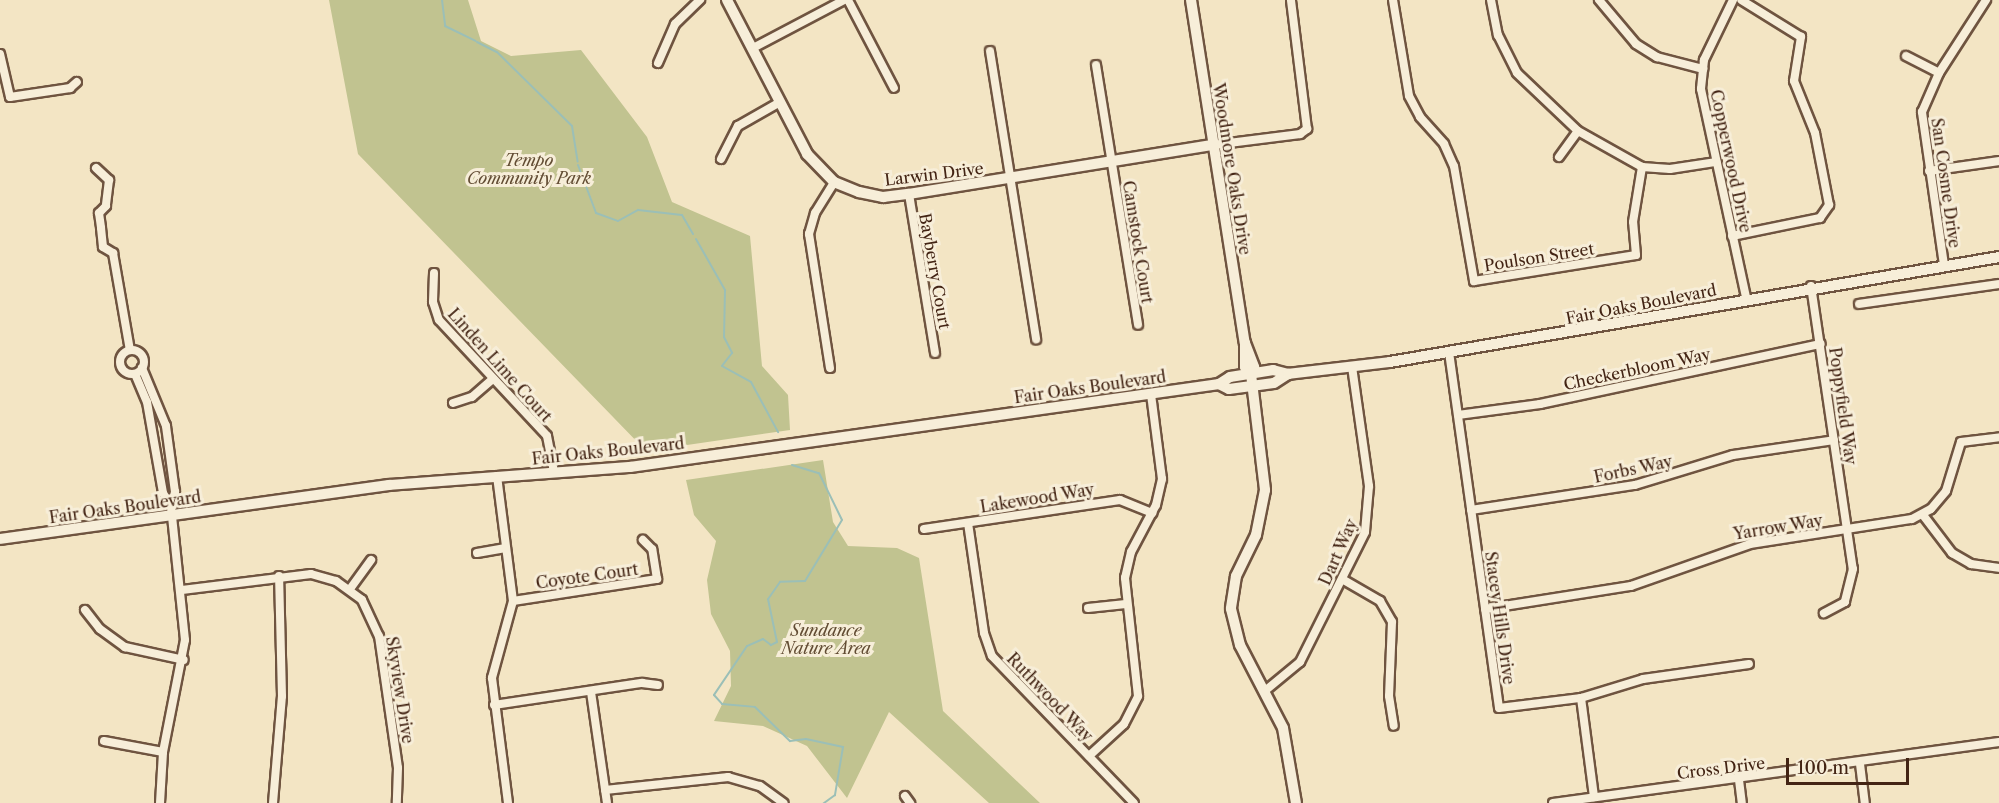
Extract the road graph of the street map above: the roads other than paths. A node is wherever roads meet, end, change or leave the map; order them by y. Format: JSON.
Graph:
{"nodes":[{"id":1,"x":700,"y":0,"type":"edge"},
{"id":2,"x":727,"y":0,"type":"edge"},
{"id":3,"x":844,"y":0,"type":"edge"},
{"id":4,"x":848,"y":0,"type":"edge"},
{"id":5,"x":1191,"y":0,"type":"edge"},
{"id":6,"x":1291,"y":0,"type":"edge"},
{"id":7,"x":1393,"y":0,"type":"edge"},
{"id":8,"x":1491,"y":0,"type":"edge"},
{"id":9,"x":1599,"y":0,"type":"edge"},
{"id":10,"x":1733,"y":0,"type":"edge"},
{"id":11,"x":1741,"y":0,"type":"edge"},
{"id":12,"x":1986,"y":0,"type":"edge"},
{"id":13,"x":753,"y":48,"type":"junction"},
{"id":14,"x":990,"y":51,"type":"dead end"},
{"id":15,"x":0,"y":54,"type":"edge"},
{"id":16,"x":1906,"y":56,"type":"dead end"},
{"id":17,"x":658,"y":63,"type":"dead end"},
{"id":18,"x":1096,"y":65,"type":"dead end"},
{"id":19,"x":1703,"y":69,"type":"junction"},
{"id":20,"x":1939,"y":73,"type":"junction"},
{"id":21,"x":77,"y":82,"type":"dead end"},
{"id":22,"x":894,"y":88,"type":"dead end"},
{"id":23,"x":780,"y":102,"type":"junction"},
{"id":24,"x":1578,"y":131,"type":"junction"},
{"id":25,"x":1213,"y":145,"type":"junction"},
{"id":26,"x":1559,"y":157,"type":"dead end"},
{"id":27,"x":721,"y":159,"type":"dead end"},
{"id":28,"x":1999,"y":161,"type":"edge"},
{"id":29,"x":1716,"y":162,"type":"junction"},
{"id":30,"x":1112,"y":163,"type":"junction"},
{"id":31,"x":1642,"y":167,"type":"junction"},
{"id":32,"x":96,"y":168,"type":"dead end"},
{"id":33,"x":1929,"y":171,"type":"junction"},
{"id":34,"x":1011,"y":179,"type":"junction"},
{"id":35,"x":834,"y":182,"type":"junction"},
{"id":36,"x":909,"y":194,"type":"junction"},
{"id":37,"x":1732,"y":236,"type":"junction"},
{"id":38,"x":1999,"y":257,"type":"edge"},
{"id":39,"x":1944,"y":265,"type":"junction"},
{"id":40,"x":434,"y":273,"type":"dead end"},
{"id":41,"x":1999,"y":284,"type":"edge"},
{"id":42,"x":1811,"y":286,"type":"junction"},
{"id":43,"x":1746,"y":298,"type":"junction"},
{"id":44,"x":1859,"y":304,"type":"dead end"},
{"id":45,"x":1138,"y":325,"type":"dead end"},
{"id":46,"x":1036,"y":339,"type":"dead end"},
{"id":47,"x":1821,"y":344,"type":"junction"},
{"id":48,"x":130,"y":350,"type":"junction"},
{"id":49,"x":935,"y":352,"type":"dead end"},
{"id":50,"x":1449,"y":352,"type":"junction"},
{"id":51,"x":1352,"y":367,"type":"junction"},
{"id":52,"x":142,"y":368,"type":"junction"},
{"id":53,"x":830,"y":368,"type":"dead end"},
{"id":54,"x":135,"y":374,"type":"junction"},
{"id":55,"x":1251,"y":374,"type":"junction"},
{"id":56,"x":1288,"y":374,"type":"junction"},
{"id":57,"x":493,"y":379,"type":"junction"},
{"id":58,"x":1219,"y":384,"type":"junction"},
{"id":59,"x":1252,"y":386,"type":"junction"},
{"id":60,"x":1151,"y":394,"type":"junction"},
{"id":61,"x":453,"y":403,"type":"dead end"},
{"id":62,"x":1458,"y":416,"type":"junction"},
{"id":63,"x":166,"y":426,"type":"junction"},
{"id":64,"x":154,"y":429,"type":"junction"},
{"id":65,"x":1999,"y":437,"type":"edge"},
{"id":66,"x":1834,"y":440,"type":"junction"},
{"id":67,"x":554,"y":472,"type":"junction"},
{"id":68,"x":497,"y":476,"type":"junction"},
{"id":69,"x":172,"y":477,"type":"junction"},
{"id":70,"x":161,"y":478,"type":"junction"},
{"id":71,"x":1471,"y":510,"type":"junction"},
{"id":72,"x":172,"y":511,"type":"junction"},
{"id":73,"x":1152,"y":513,"type":"junction"},
{"id":74,"x":1923,"y":515,"type":"junction"},
{"id":75,"x":968,"y":523,"type":"junction"},
{"id":76,"x":924,"y":529,"type":"dead end"},
{"id":77,"x":1848,"y":530,"type":"junction"},
{"id":78,"x":0,"y":539,"type":"edge"},
{"id":79,"x":643,"y":540,"type":"dead end"},
{"id":80,"x":506,"y":548,"type":"junction"},
{"id":81,"x":477,"y":553,"type":"dead end"},
{"id":82,"x":370,"y":560,"type":"dead end"},
{"id":83,"x":1999,"y":568,"type":"edge"},
{"id":84,"x":279,"y":576,"type":"junction"},
{"id":85,"x":1342,"y":579,"type":"junction"},
{"id":86,"x":350,"y":589,"type":"junction"},
{"id":87,"x":182,"y":590,"type":"junction"},
{"id":88,"x":513,"y":601,"type":"junction"},
{"id":89,"x":1126,"y":604,"type":"junction"},
{"id":90,"x":1088,"y":608,"type":"dead end"},
{"id":91,"x":1485,"y":609,"type":"junction"},
{"id":92,"x":85,"y":610,"type":"dead end"},
{"id":93,"x":1824,"y":613,"type":"dead end"},
{"id":94,"x":184,"y":660,"type":"junction"},
{"id":95,"x":1749,"y":664,"type":"dead end"},
{"id":96,"x":658,"y":685,"type":"dead end"},
{"id":97,"x":1266,"y":690,"type":"junction"},
{"id":98,"x":591,"y":692,"type":"junction"},
{"id":99,"x":1581,"y":698,"type":"junction"},
{"id":100,"x":494,"y":705,"type":"junction"},
{"id":101,"x":1394,"y":726,"type":"dead end"},
{"id":102,"x":104,"y":741,"type":"dead end"},
{"id":103,"x":1999,"y":742,"type":"edge"},
{"id":104,"x":163,"y":752,"type":"junction"},
{"id":105,"x":1089,"y":756,"type":"junction"},
{"id":106,"x":1860,"y":764,"type":"junction"},
{"id":107,"x":1739,"y":780,"type":"junction"},
{"id":108,"x":605,"y":790,"type":"junction"},
{"id":109,"x":1594,"y":797,"type":"junction"},
{"id":110,"x":160,"y":803,"type":"edge"},
{"id":111,"x":273,"y":803,"type":"edge"},
{"id":112,"x":397,"y":803,"type":"edge"},
{"id":113,"x":508,"y":803,"type":"edge"},
{"id":114,"x":607,"y":803,"type":"edge"},
{"id":115,"x":783,"y":803,"type":"edge"},
{"id":116,"x":1134,"y":803,"type":"edge"},
{"id":117,"x":1296,"y":803,"type":"edge"},
{"id":118,"x":1553,"y":803,"type":"edge"},
{"id":119,"x":1742,"y":803,"type":"edge"},
{"id":120,"x":1865,"y":803,"type":"edge"}],
"edges":[{"from":1,"to":17,"type":"street"},
{"from":2,"to":13,"type":"main road","name":"Larwin Drive"},
{"from":3,"to":13,"type":"street"},
{"from":4,"to":22,"type":"street"},
{"from":5,"to":25,"type":"main road","name":"Woodmore Oaks Drive"},
{"from":6,"to":25,"type":"street"},
{"from":7,"to":31,"type":"street","name":"Poulson Street"},
{"from":8,"to":24,"type":"street"},
{"from":9,"to":19,"type":"street"},
{"from":10,"to":19,"type":"street","name":"Copperwood Drive"},
{"from":11,"to":37,"type":"street"},
{"from":12,"to":20,"type":"street","name":"San Cosme Drive"},
{"from":13,"to":23,"type":"main road","name":"Larwin Drive"},
{"from":14,"to":34,"type":"street"},
{"from":15,"to":21,"type":"street"},
{"from":16,"to":20,"type":"street"},
{"from":18,"to":30,"type":"street","name":"Camstock Court"},
{"from":19,"to":29,"type":"street","name":"Copperwood Drive"},
{"from":20,"to":33,"type":"street","name":"San Cosme Drive"},
{"from":23,"to":27,"type":"street"},
{"from":23,"to":35,"type":"main road","name":"Larwin Drive"},
{"from":24,"to":26,"type":"street"},
{"from":24,"to":31,"type":"street"},
{"from":25,"to":30,"type":"main road","name":"Larwin Drive"},
{"from":25,"to":55,"type":"main road","name":"Woodmore Oaks Drive"},
{"from":28,"to":33,"type":"street"},
{"from":29,"to":31,"type":"street"},
{"from":29,"to":37,"type":"street","name":"Copperwood Drive"},
{"from":30,"to":34,"type":"main road","name":"Larwin Drive"},
{"from":30,"to":45,"type":"street","name":"Camstock Court"},
{"from":32,"to":48,"type":"street"},
{"from":33,"to":39,"type":"street","name":"San Cosme Drive"},
{"from":34,"to":36,"type":"main road","name":"Larwin Drive"},
{"from":34,"to":46,"type":"street"},
{"from":35,"to":36,"type":"main road","name":"Larwin Drive"},
{"from":35,"to":53,"type":"street"},
{"from":36,"to":49,"type":"street","name":"Bayberry Court"},
{"from":37,"to":43,"type":"street","name":"Copperwood Drive"},
{"from":38,"to":39,"type":"main road","name":"Fair Oaks Boulevard"},
{"from":39,"to":42,"type":"main road","name":"Fair Oaks Boulevard"},
{"from":40,"to":57,"type":"street","name":"Linden Lime Court"},
{"from":41,"to":44,"type":"street"},
{"from":42,"to":43,"type":"main road","name":"Fair Oaks Boulevard"},
{"from":42,"to":47,"type":"street","name":"Poppyfield Way"},
{"from":43,"to":50,"type":"main road","name":"Fair Oaks Boulevard"},
{"from":47,"to":62,"type":"street","name":"Checkerbloom Way"},
{"from":47,"to":66,"type":"street","name":"Poppyfield Way"},
{"from":48,"to":52,"type":"street"},
{"from":48,"to":54,"type":"street"},
{"from":50,"to":51,"type":"main road","name":"Fair Oaks Boulevard"},
{"from":50,"to":62,"type":"street","name":"Stacey Hills Drive"},
{"from":51,"to":56,"type":"main road","name":"Fair Oaks Boulevard"},
{"from":51,"to":85,"type":"street","name":"Dart Way"},
{"from":52,"to":54,"type":"street"},
{"from":52,"to":63,"type":"street"},
{"from":54,"to":64,"type":"street"},
{"from":55,"to":56,"type":"main road","name":"Fair Oaks Boulevard"},
{"from":55,"to":58,"type":"main road","name":"Fair Oaks Boulevard"},
{"from":55,"to":59,"type":"main road","name":"Woodmore Oaks Drive"},
{"from":56,"to":59,"type":"main road","name":"Fair Oaks Boulevard"},
{"from":57,"to":61,"type":"street"},
{"from":57,"to":67,"type":"street","name":"Linden Lime Court"},
{"from":58,"to":59,"type":"main road","name":"Fair Oaks Boulevard"},
{"from":58,"to":60,"type":"main road","name":"Fair Oaks Boulevard"},
{"from":59,"to":97,"type":"main road","name":"Woodmore Oaks Drive"},
{"from":60,"to":67,"type":"main road","name":"Fair Oaks Boulevard"},
{"from":60,"to":73,"type":"street"},
{"from":62,"to":71,"type":"street","name":"Stacey Hills Drive"},
{"from":63,"to":64,"type":"street"},
{"from":63,"to":69,"type":"street"},
{"from":64,"to":70,"type":"street"},
{"from":65,"to":74,"type":"street"},
{"from":66,"to":71,"type":"street","name":"Forbs Way"},
{"from":66,"to":77,"type":"street","name":"Poppyfield Way"},
{"from":67,"to":68,"type":"main road","name":"Fair Oaks Boulevard"},
{"from":68,"to":72,"type":"main road","name":"Fair Oaks Boulevard"},
{"from":68,"to":80,"type":"street"},
{"from":69,"to":70,"type":"street"},
{"from":69,"to":72,"type":"street"},
{"from":70,"to":72,"type":"street"},
{"from":71,"to":91,"type":"street","name":"Stacey Hills Drive"},
{"from":72,"to":78,"type":"main road","name":"Fair Oaks Boulevard"},
{"from":72,"to":87,"type":"street"},
{"from":73,"to":75,"type":"street","name":"Lakewood Way"},
{"from":73,"to":89,"type":"street"},
{"from":74,"to":77,"type":"street","name":"Yarrow Way"},
{"from":74,"to":83,"type":"street"},
{"from":75,"to":76,"type":"street","name":"Lakewood Way"},
{"from":75,"to":105,"type":"street","name":"Ruthwood Way"},
{"from":77,"to":91,"type":"street","name":"Yarrow Way"},
{"from":77,"to":93,"type":"street","name":"Poppyfield Way"},
{"from":79,"to":88,"type":"street","name":"Coyote Court"},
{"from":80,"to":81,"type":"street"},
{"from":80,"to":88,"type":"street"},
{"from":82,"to":86,"type":"street"},
{"from":84,"to":86,"type":"street","name":"Skyview Drive"},
{"from":84,"to":87,"type":"street","name":"Skyview Drive"},
{"from":84,"to":111,"type":"street"},
{"from":85,"to":97,"type":"street","name":"Dart Way"},
{"from":85,"to":101,"type":"street"},
{"from":86,"to":112,"type":"street","name":"Skyview Drive"},
{"from":87,"to":94,"type":"street"},
{"from":88,"to":100,"type":"street"},
{"from":89,"to":90,"type":"street"},
{"from":89,"to":105,"type":"street"},
{"from":91,"to":99,"type":"street","name":"Stacey Hills Drive"},
{"from":92,"to":94,"type":"street"},
{"from":94,"to":104,"type":"street"},
{"from":95,"to":99,"type":"street"},
{"from":96,"to":98,"type":"street"},
{"from":97,"to":117,"type":"main road","name":"Woodmore Oaks Drive"},
{"from":98,"to":100,"type":"street"},
{"from":98,"to":108,"type":"street"},
{"from":99,"to":109,"type":"street"},
{"from":100,"to":113,"type":"street"},
{"from":102,"to":104,"type":"street"},
{"from":103,"to":106,"type":"street","name":"Cross Drive"},
{"from":104,"to":110,"type":"street"},
{"from":105,"to":116,"type":"street","name":"Ruthwood Way"},
{"from":106,"to":107,"type":"street","name":"Cross Drive"},
{"from":106,"to":120,"type":"street"},
{"from":107,"to":109,"type":"street","name":"Cross Drive"},
{"from":107,"to":119,"type":"street"},
{"from":108,"to":114,"type":"street"},
{"from":108,"to":115,"type":"street"},
{"from":109,"to":118,"type":"street","name":"Cross Drive"}]}
